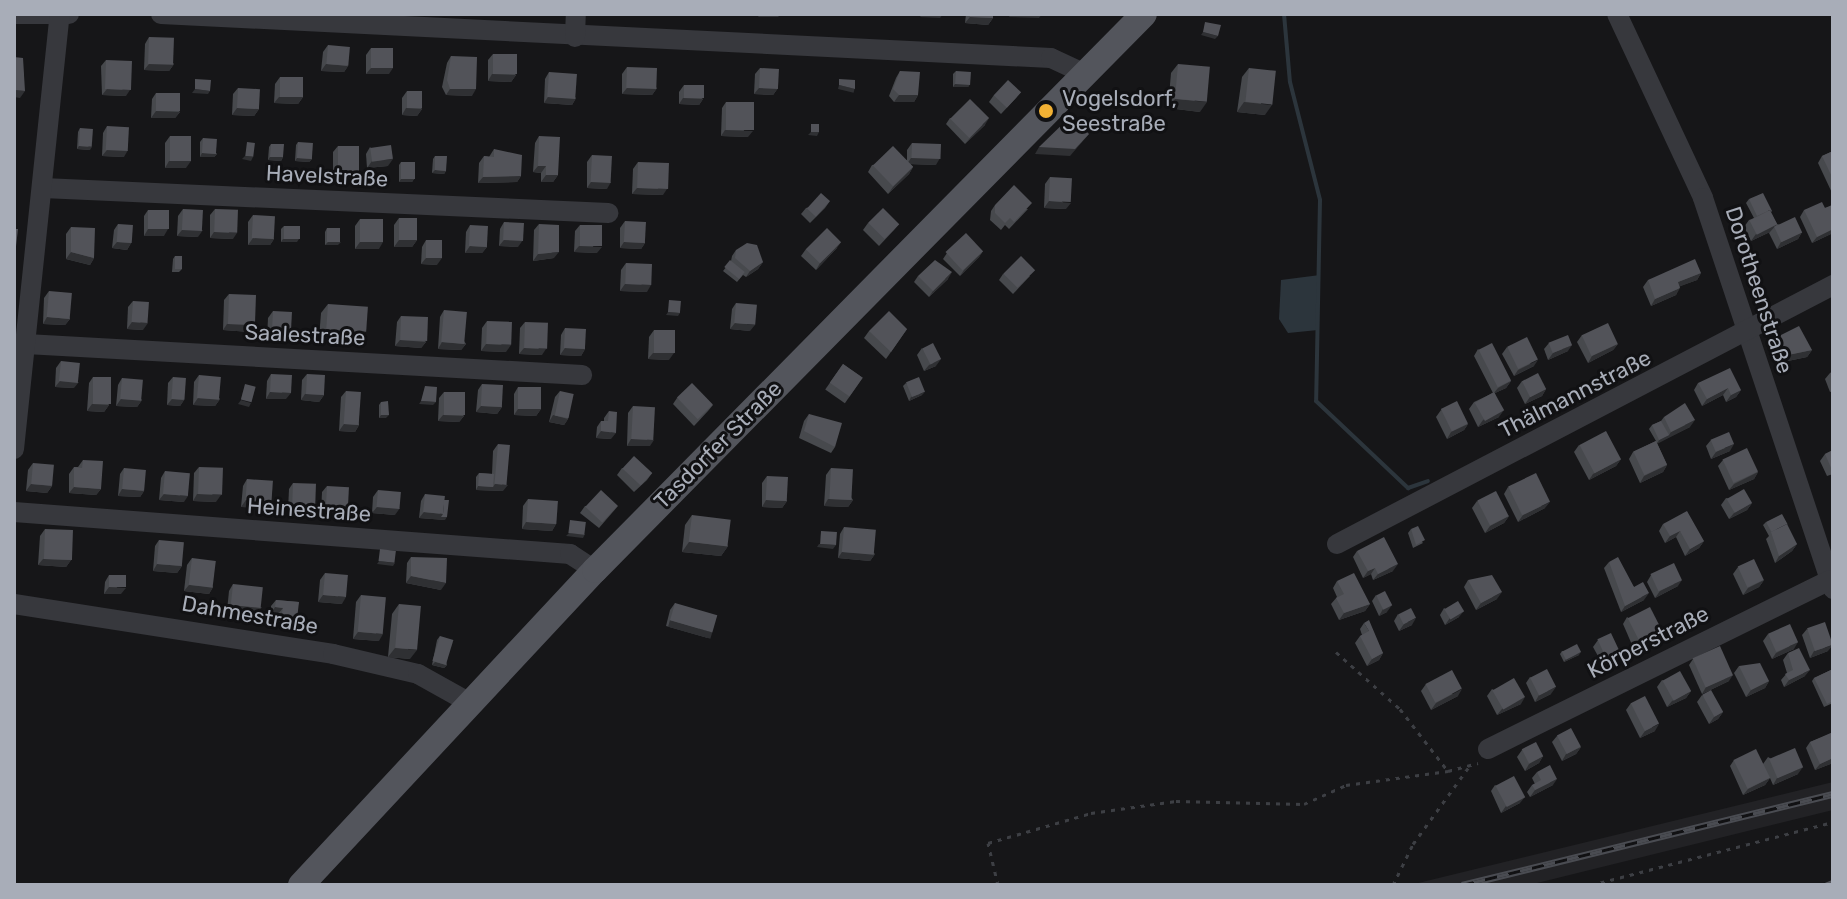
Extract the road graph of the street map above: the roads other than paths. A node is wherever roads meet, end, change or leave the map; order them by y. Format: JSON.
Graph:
{"nodes":[{"id":1,"x":14,"y":14,"type":"edge"},
{"id":2,"x":60,"y":14,"type":"edge"},
{"id":3,"x":69,"y":14,"type":"edge"},
{"id":4,"x":161,"y":14,"type":"edge"},
{"id":5,"x":576,"y":14,"type":"edge"},
{"id":6,"x":1144,"y":14,"type":"edge"},
{"id":7,"x":1617,"y":14,"type":"edge"},
{"id":8,"x":575,"y":37,"type":"junction"},
{"id":9,"x":1083,"y":73,"type":"junction"},
{"id":10,"x":43,"y":188,"type":"junction"},
{"id":11,"x":608,"y":213,"type":"dead end"},
{"id":12,"x":24,"y":274,"type":"edge"},
{"id":13,"x":1833,"y":285,"type":"edge"},
{"id":14,"x":1747,"y":331,"type":"junction"},
{"id":15,"x":26,"y":344,"type":"junction"},
{"id":16,"x":582,"y":375,"type":"dead end"},
{"id":17,"x":18,"y":376,"type":"edge"},
{"id":18,"x":14,"y":449,"type":"edge"},
{"id":19,"x":14,"y":512,"type":"edge"},
{"id":20,"x":1825,"y":539,"type":"edge"},
{"id":21,"x":1337,"y":544,"type":"dead end"},
{"id":22,"x":595,"y":570,"type":"junction"},
{"id":23,"x":1831,"y":584,"type":"edge"},
{"id":24,"x":14,"y":604,"type":"edge"},
{"id":25,"x":468,"y":702,"type":"junction"},
{"id":26,"x":1488,"y":749,"type":"road end"},
{"id":27,"x":301,"y":885,"type":"edge"}],
"edges":[{"from":1,"to":2,"type":"street"},
{"from":2,"to":3,"type":"street"},
{"from":2,"to":10,"type":"street"},
{"from":4,"to":8,"type":"street"},
{"from":5,"to":8,"type":"street"},
{"from":6,"to":9,"type":"main road","name":"Tasdorfer Straße"},
{"from":7,"to":14,"type":"street","name":"Dorotheenstraße"},
{"from":8,"to":9,"type":"street"},
{"from":9,"to":22,"type":"main road","name":"Tasdorfer Straße"},
{"from":10,"to":11,"type":"street","name":"Havelstraße"},
{"from":10,"to":12,"type":"street"},
{"from":12,"to":15,"type":"street"},
{"from":13,"to":14,"type":"street","name":"Thälmannstraße"},
{"from":14,"to":20,"type":"street","name":"Dorotheenstraße"},
{"from":14,"to":21,"type":"street","name":"Thälmannstraße"},
{"from":15,"to":16,"type":"street","name":"Saalestraße"},
{"from":15,"to":17,"type":"street"},
{"from":17,"to":18,"type":"street"},
{"from":19,"to":22,"type":"street","name":"Heinestraße"},
{"from":20,"to":23,"type":"street","name":"Dorotheenstraße"},
{"from":22,"to":25,"type":"main road","name":"Tasdorfer Straße"},
{"from":23,"to":26,"type":"street","name":"Körperstraße"},
{"from":24,"to":25,"type":"street","name":"Dahmestraße"},
{"from":25,"to":27,"type":"main road","name":"Tasdorfer Straße"}]}
